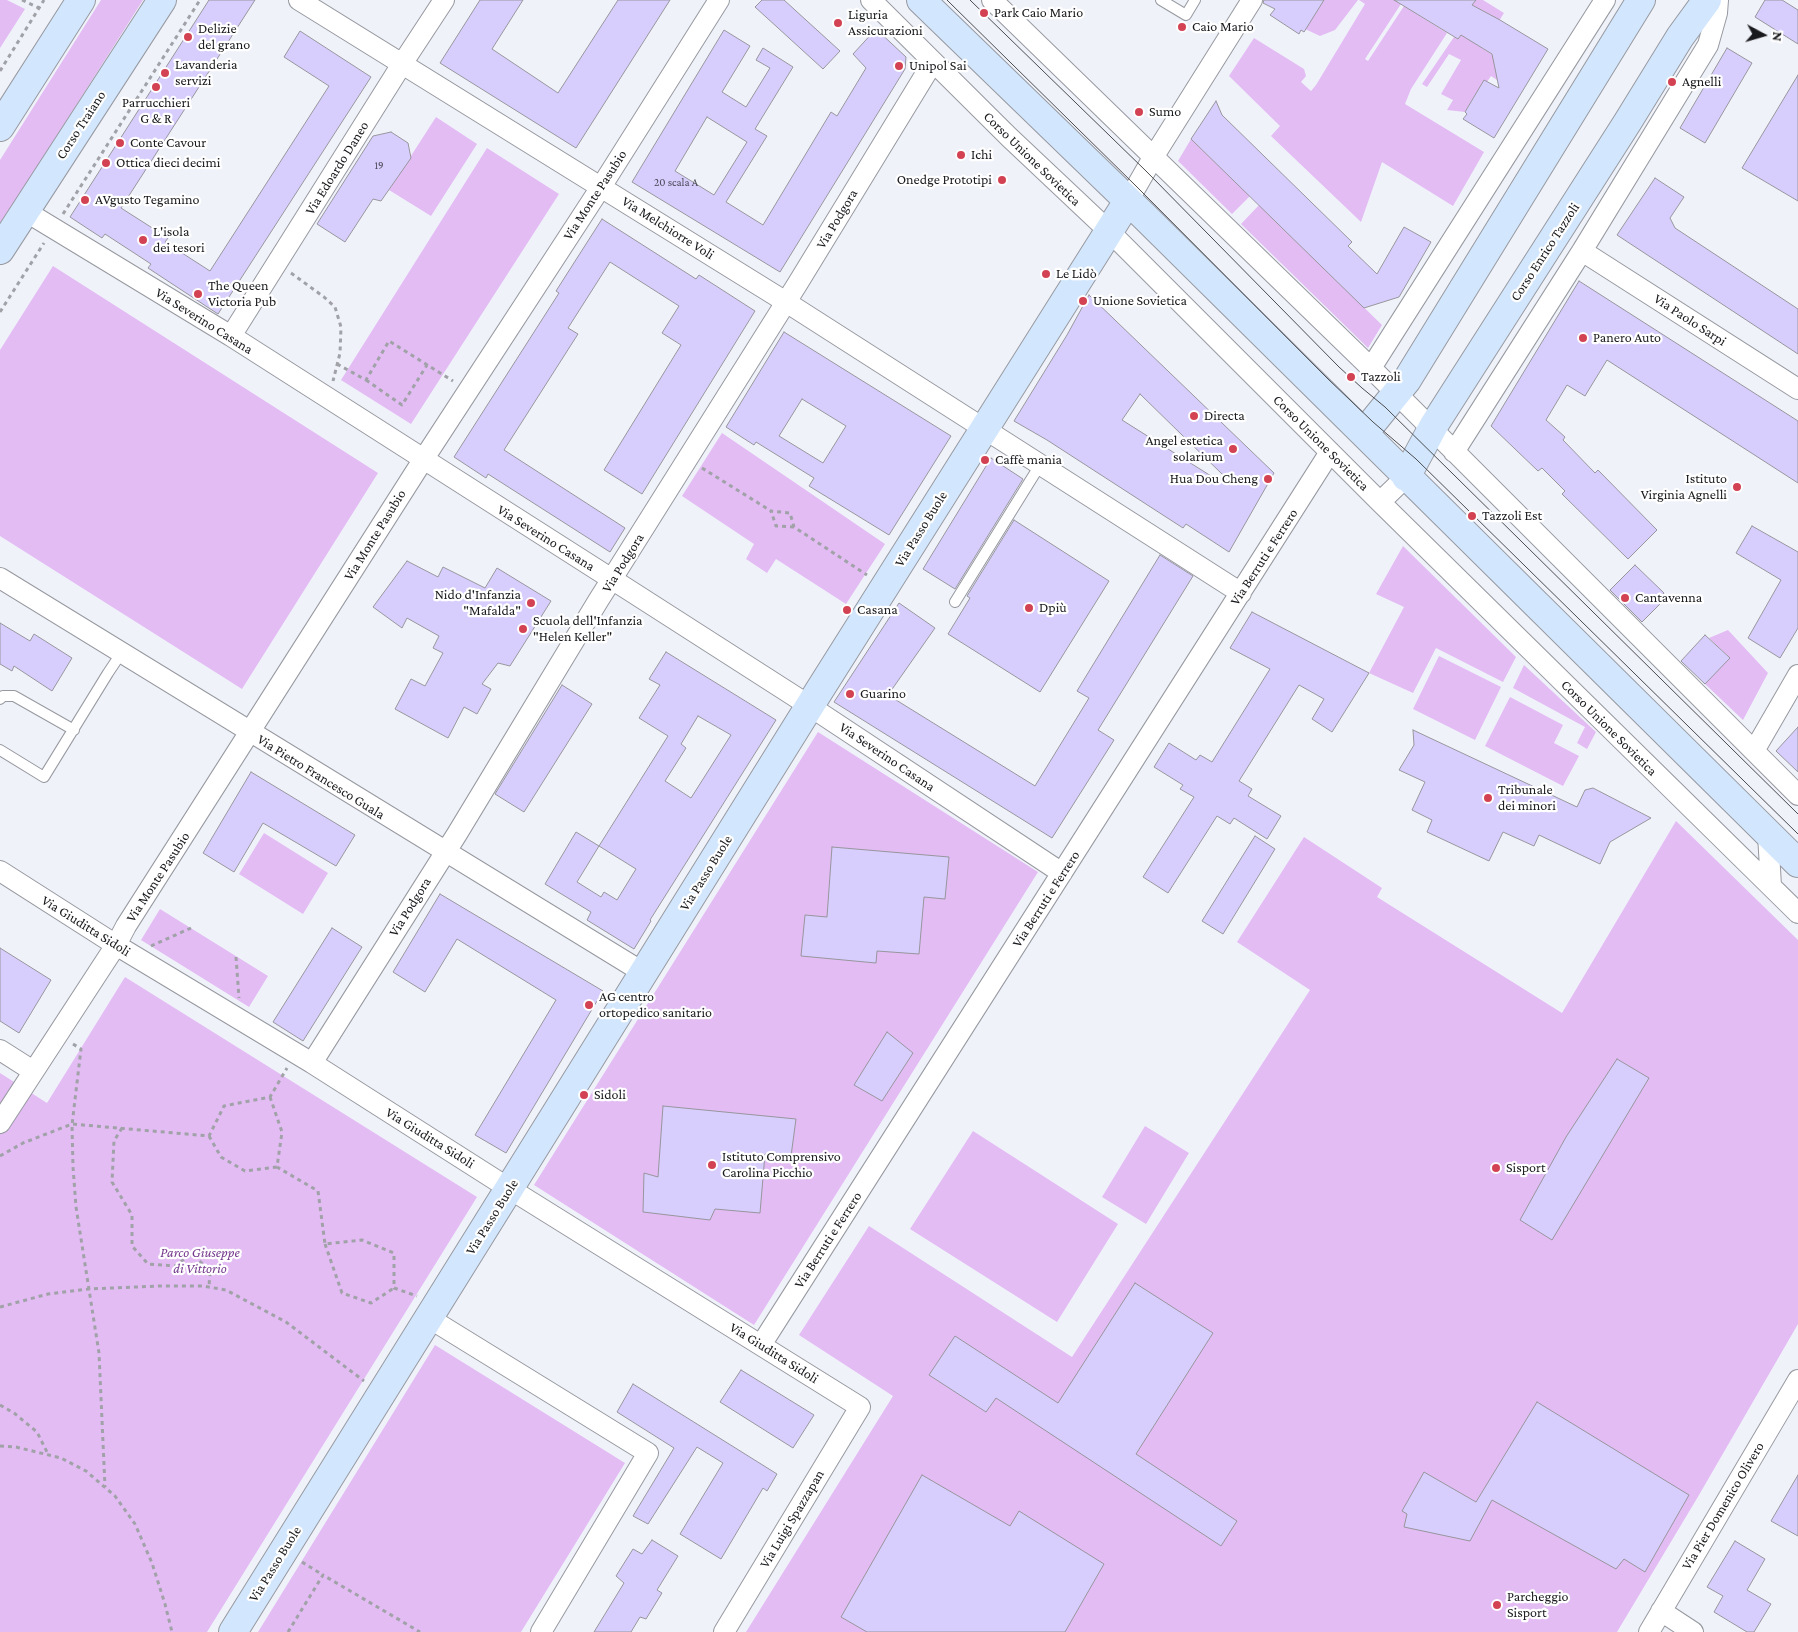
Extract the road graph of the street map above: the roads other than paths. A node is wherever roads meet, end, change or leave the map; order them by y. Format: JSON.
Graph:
{"nodes":[{"id":1,"x":81,"y":0,"type":"edge"},
{"id":2,"x":162,"y":0,"type":"edge"},
{"id":3,"x":299,"y":0,"type":"edge"},
{"id":4,"x":444,"y":0,"type":"edge"},
{"id":5,"x":719,"y":0,"type":"edge"},
{"id":6,"x":871,"y":0,"type":"edge"},
{"id":7,"x":921,"y":0,"type":"edge"},
{"id":8,"x":992,"y":0,"type":"edge"},
{"id":9,"x":1161,"y":0,"type":"edge"},
{"id":10,"x":1195,"y":0,"type":"edge"},
{"id":11,"x":1252,"y":0,"type":"edge"},
{"id":12,"x":1605,"y":0,"type":"edge"},
{"id":13,"x":1640,"y":0,"type":"edge"},
{"id":14,"x":1707,"y":0,"type":"edge"},
{"id":15,"x":1718,"y":0,"type":"edge"},
{"id":16,"x":933,"y":62,"type":"junction"},
{"id":17,"x":402,"y":64,"type":"junction"},
{"id":18,"x":0,"y":127,"type":"edge"},
{"id":19,"x":1154,"y":156,"type":"junction"},
{"id":20,"x":601,"y":187,"type":"junction"},
{"id":21,"x":1128,"y":201,"type":"junction"},
{"id":22,"x":25,"y":211,"type":"junction"},
{"id":23,"x":1108,"y":231,"type":"junction"},
{"id":24,"x":0,"y":250,"type":"edge"},
{"id":25,"x":1582,"y":251,"type":"junction"},
{"id":26,"x":786,"y":302,"type":"junction"},
{"id":27,"x":231,"y":336,"type":"junction"},
{"id":28,"x":1371,"y":368,"type":"junction"},
{"id":29,"x":1798,"y":389,"type":"edge"},
{"id":30,"x":1396,"y":394,"type":"junction"},
{"id":31,"x":984,"y":428,"type":"junction"},
{"id":32,"x":1432,"y":429,"type":"junction"},
{"id":33,"x":1364,"y":433,"type":"junction"},
{"id":34,"x":1330,"y":452,"type":"junction"},
{"id":35,"x":1454,"y":452,"type":"junction"},
{"id":36,"x":423,"y":460,"type":"junction"},
{"id":37,"x":1040,"y":464,"type":"junction"},
{"id":38,"x":1406,"y":477,"type":"junction"},
{"id":39,"x":1380,"y":502,"type":"junction"},
{"id":40,"x":0,"y":578,"type":"edge"},
{"id":41,"x":612,"y":579,"type":"junction"},
{"id":42,"x":1241,"y":593,"type":"junction"},
{"id":43,"x":955,"y":602,"type":"dead end"},
{"id":44,"x":122,"y":652,"type":"junction"},
{"id":45,"x":1798,"y":676,"type":"edge"},
{"id":46,"x":0,"y":699,"type":"edge"},
{"id":47,"x":810,"y":706,"type":"junction"},
{"id":48,"x":74,"y":730,"type":"junction"},
{"id":49,"x":250,"y":732,"type":"junction"},
{"id":50,"x":0,"y":750,"type":"edge"},
{"id":51,"x":1754,"y":751,"type":"junction"},
{"id":52,"x":1798,"y":795,"type":"edge"},
{"id":53,"x":1768,"y":834,"type":"junction"},
{"id":54,"x":445,"y":852,"type":"junction"},
{"id":55,"x":1798,"y":862,"type":"edge"},
{"id":56,"x":0,"y":871,"type":"edge"},
{"id":57,"x":1062,"y":873,"type":"junction"},
{"id":58,"x":1770,"y":886,"type":"junction"},
{"id":59,"x":1798,"y":914,"type":"edge"},
{"id":60,"x":116,"y":945,"type":"junction"},
{"id":61,"x":644,"y":973,"type":"junction"},
{"id":62,"x":0,"y":1050,"type":"edge"},
{"id":63,"x":304,"y":1058,"type":"junction"},
{"id":64,"x":33,"y":1071,"type":"junction"},
{"id":65,"x":0,"y":1124,"type":"edge"},
{"id":66,"x":510,"y":1189,"type":"junction"},
{"id":67,"x":423,"y":1307,"type":"junction"},
{"id":68,"x":761,"y":1345,"type":"junction"},
{"id":69,"x":1798,"y":1380,"type":"edge"},
{"id":70,"x":860,"y":1407,"type":"joint"},
{"id":71,"x":1661,"y":1611,"type":"junction"},
{"id":72,"x":233,"y":1632,"type":"edge"},
{"id":73,"x":541,"y":1632,"type":"edge"},
{"id":74,"x":724,"y":1632,"type":"edge"},
{"id":75,"x":1649,"y":1632,"type":"edge"},
{"id":76,"x":1693,"y":1632,"type":"edge"}],
"edges":[{"from":1,"to":18,"type":"street"},
{"from":2,"to":22,"type":"street","name":"Corso Traiano"},
{"from":3,"to":17,"type":"street","name":"Via Melchiorre Voli"},
{"from":4,"to":17,"type":"street","name":"Via Edoardo Daneo"},
{"from":5,"to":20,"type":"street","name":"Via Monte Pasubio"},
{"from":6,"to":16,"type":"street","name":"Corso Unione Sovietica"},
{"from":7,"to":21,"type":"street"},
{"from":8,"to":19,"type":"street"},
{"from":9,"to":10,"type":"lane"},
{"from":11,"to":19,"type":"street"},
{"from":12,"to":28,"type":"street"},
{"from":13,"to":30,"type":"street"},
{"from":14,"to":32,"type":"street","name":"Corso Enrico Tazzoli"},
{"from":15,"to":25,"type":"street"},
{"from":16,"to":23,"type":"street","name":"Corso Unione Sovietica"},
{"from":16,"to":26,"type":"street","name":"Via Podgora"},
{"from":17,"to":20,"type":"street","name":"Via Melchiorre Voli"},
{"from":17,"to":27,"type":"street","name":"Via Edoardo Daneo"},
{"from":19,"to":21,"type":"street"},
{"from":19,"to":28,"type":"street"},
{"from":20,"to":26,"type":"street","name":"Via Melchiorre Voli"},
{"from":20,"to":36,"type":"street","name":"Via Monte Pasubio"},
{"from":21,"to":23,"type":"street","name":"Via Passo Buole"},
{"from":21,"to":33,"type":"street"},
{"from":22,"to":24,"type":"street","name":"Corso Traiano"},
{"from":22,"to":27,"type":"street","name":"Via Severino Casana"},
{"from":23,"to":31,"type":"street","name":"Via Passo Buole"},
{"from":23,"to":34,"type":"street","name":"Corso Unione Sovietica"},
{"from":25,"to":29,"type":"street","name":"Via Paolo Sarpi"},
{"from":25,"to":35,"type":"street"},
{"from":26,"to":31,"type":"street","name":"Via Melchiorre Voli"},
{"from":26,"to":41,"type":"street","name":"Via Podgora"},
{"from":27,"to":36,"type":"street","name":"Via Severino Casana"},
{"from":28,"to":30,"type":"street"},
{"from":30,"to":32,"type":"street"},
{"from":30,"to":33,"type":"street"},
{"from":31,"to":37,"type":"street"},
{"from":31,"to":47,"type":"street","name":"Via Passo Buole"},
{"from":32,"to":35,"type":"street"},
{"from":32,"to":38,"type":"street","name":"Corso Enrico Tazzoli"},
{"from":33,"to":38,"type":"street"},
{"from":34,"to":39,"type":"street","name":"Corso Unione Sovietica"},
{"from":34,"to":42,"type":"street","name":"Via Berruti e Ferrero"},
{"from":35,"to":51,"type":"street"},
{"from":36,"to":41,"type":"street","name":"Via Severino Casana"},
{"from":36,"to":49,"type":"street","name":"Via Monte Pasubio"},
{"from":37,"to":42,"type":"street"},
{"from":37,"to":43,"type":"lane"},
{"from":38,"to":39,"type":"street","name":"Corso Enrico Tazzoli"},
{"from":38,"to":53,"type":"street"},
{"from":39,"to":58,"type":"street","name":"Corso Unione Sovietica"},
{"from":40,"to":44,"type":"street","name":"Via Pietro Francesco Guala"},
{"from":41,"to":47,"type":"street","name":"Via Severino Casana"},
{"from":41,"to":54,"type":"street","name":"Via Podgora"},
{"from":42,"to":57,"type":"street","name":"Via Berruti e Ferrero"},
{"from":44,"to":48,"type":"lane"},
{"from":44,"to":49,"type":"street","name":"Via Pietro Francesco Guala"},
{"from":45,"to":51,"type":"street"},
{"from":46,"to":48,"type":"lane"},
{"from":47,"to":57,"type":"street","name":"Via Severino Casana"},
{"from":47,"to":61,"type":"street","name":"Via Passo Buole"},
{"from":48,"to":50,"type":"lane"},
{"from":49,"to":54,"type":"street","name":"Via Pietro Francesco Guala"},
{"from":49,"to":60,"type":"street","name":"Via Monte Pasubio"},
{"from":51,"to":52,"type":"street"},
{"from":53,"to":55,"type":"street"},
{"from":53,"to":58,"type":"street"},
{"from":54,"to":61,"type":"street","name":"Via Pietro Francesco Guala"},
{"from":54,"to":63,"type":"street","name":"Via Podgora"},
{"from":56,"to":60,"type":"street","name":"Via Giuditta Sidoli"},
{"from":57,"to":68,"type":"street","name":"Via Berruti e Ferrero"},
{"from":58,"to":59,"type":"street","name":"Corso Unione Sovietica"},
{"from":60,"to":63,"type":"street","name":"Via Giuditta Sidoli"},
{"from":60,"to":64,"type":"street","name":"Via Monte Pasubio"},
{"from":61,"to":66,"type":"street","name":"Via Passo Buole"},
{"from":62,"to":64,"type":"street"},
{"from":63,"to":66,"type":"street","name":"Via Giuditta Sidoli"},
{"from":64,"to":65,"type":"street","name":"Via Monte Pasubio"},
{"from":66,"to":67,"type":"street","name":"Via Passo Buole"},
{"from":66,"to":68,"type":"street","name":"Via Giuditta Sidoli"},
{"from":67,"to":72,"type":"street","name":"Via Passo Buole"},
{"from":67,"to":73,"type":"street"},
{"from":68,"to":70,"type":"street","name":"Via Giuditta Sidoli"},
{"from":69,"to":71,"type":"street","name":"Via Pier Domenico Olivero"},
{"from":70,"to":74,"type":"street","name":"Via Luigi Spazzapan"},
{"from":71,"to":75,"type":"street","name":"Via Pier Domenico Olivero"},
{"from":71,"to":76,"type":"street"}]}
